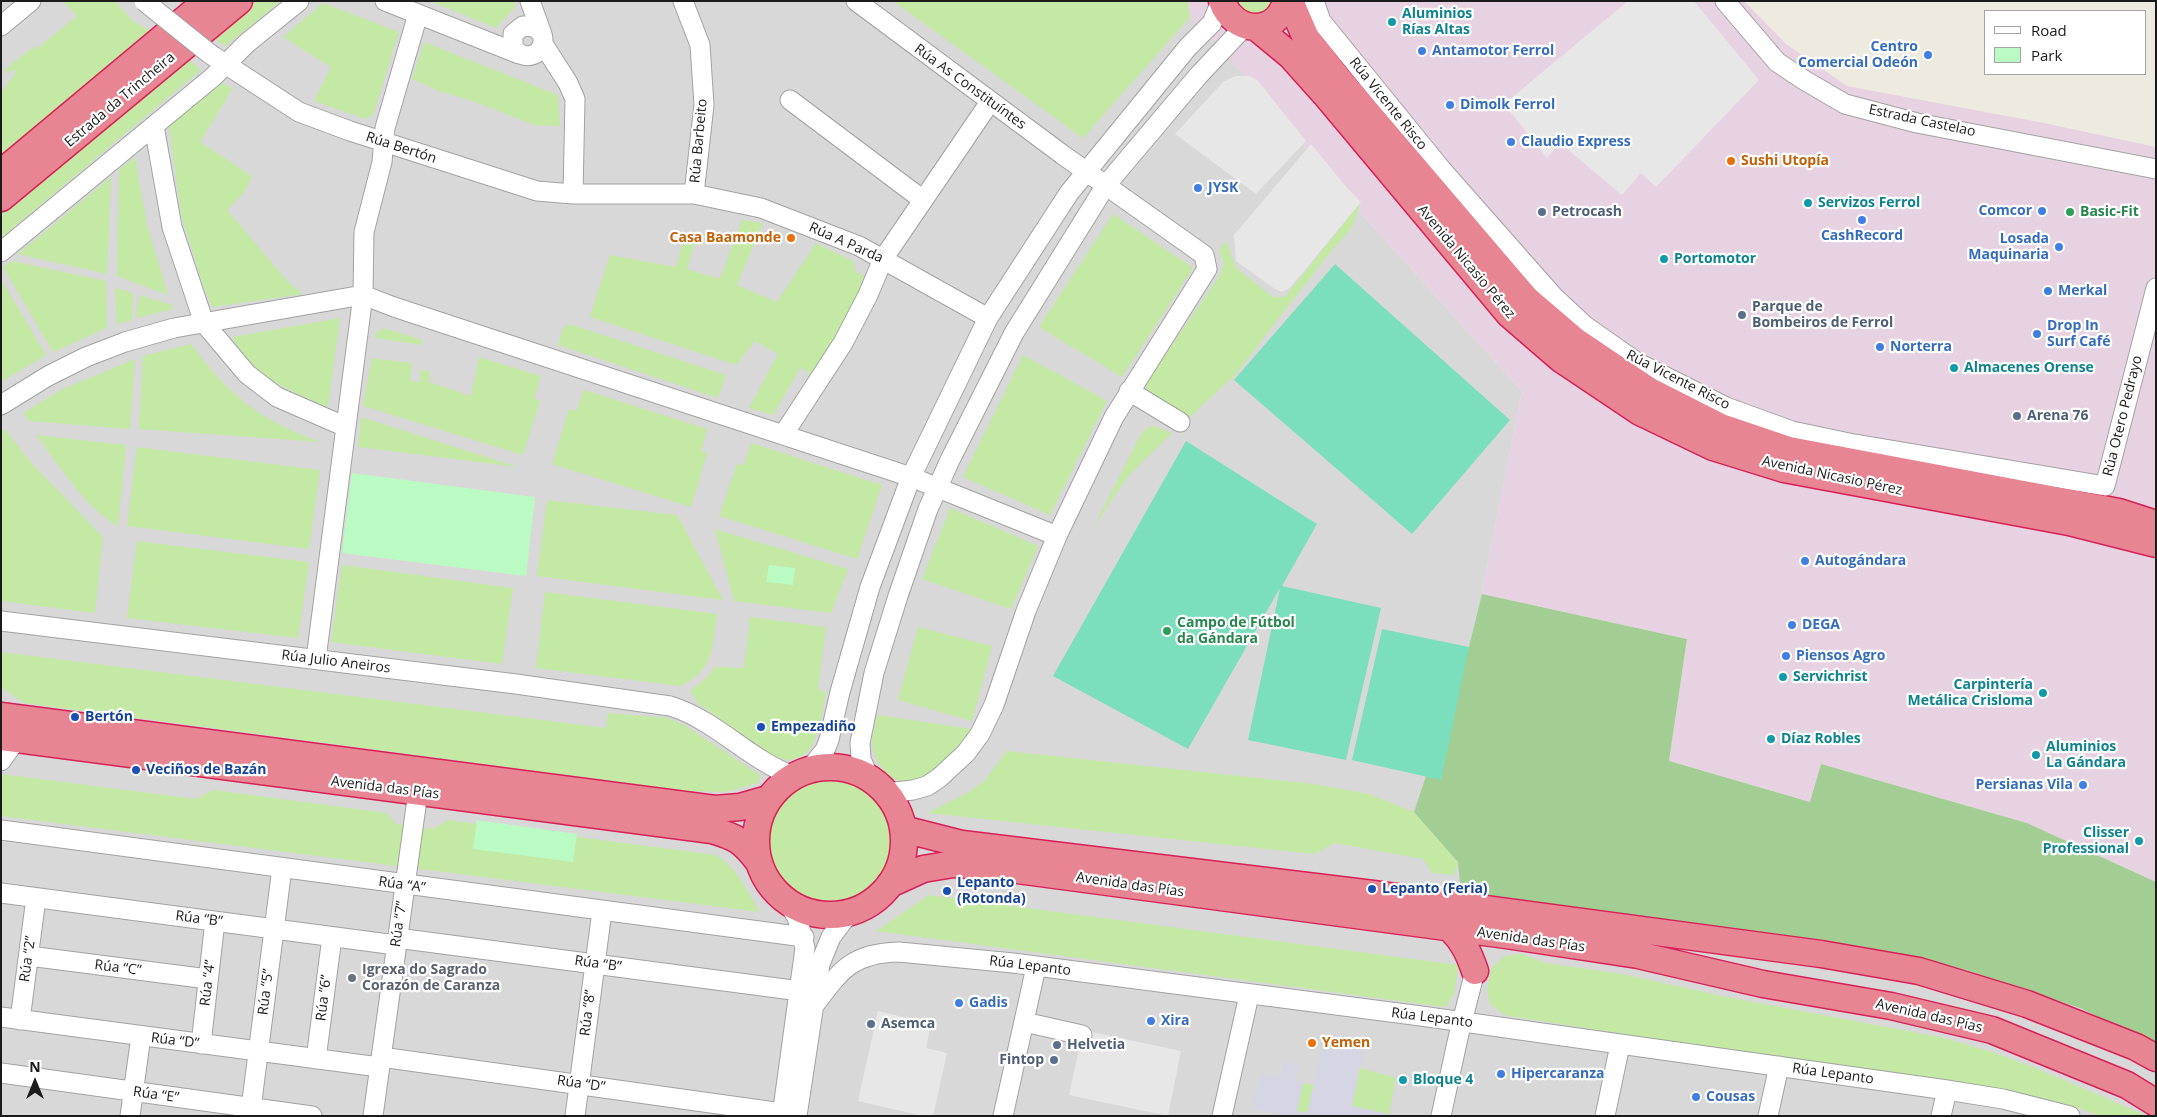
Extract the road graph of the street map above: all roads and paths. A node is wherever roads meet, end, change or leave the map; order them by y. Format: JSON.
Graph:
{"nodes":[{"id":1,"x":31,"y":1,"type":"edge"},
{"id":2,"x":144,"y":1,"type":"edge"},
{"id":3,"x":207,"y":1,"type":"edge"},
{"id":4,"x":238,"y":1,"type":"edge"},
{"id":5,"x":299,"y":1,"type":"edge"},
{"id":6,"x":385,"y":1,"type":"edge"},
{"id":7,"x":530,"y":1,"type":"edge"},
{"id":8,"x":683,"y":1,"type":"edge"},
{"id":9,"x":856,"y":1,"type":"edge"},
{"id":10,"x":1221,"y":1,"type":"edge"},
{"id":11,"x":1286,"y":1,"type":"edge"},
{"id":12,"x":1290,"y":1,"type":"edge"},
{"id":13,"x":1314,"y":1,"type":"edge"},
{"id":14,"x":1725,"y":1,"type":"edge"},
{"id":15,"x":418,"y":14,"type":"junction"},
{"id":16,"x":1,"y":26,"type":"edge"},
{"id":17,"x":1250,"y":26,"type":"junction"},
{"id":18,"x":543,"y":39,"type":"junction"},
{"id":19,"x":520,"y":54,"type":"junction"},
{"id":20,"x":227,"y":63,"type":"junction"},
{"id":21,"x":790,"y":100,"type":"dead end"},
{"id":22,"x":990,"y":102,"type":"junction"},
{"id":23,"x":154,"y":126,"type":"junction"},
{"id":24,"x":383,"y":142,"type":"junction"},
{"id":25,"x":2156,"y":168,"type":"edge"},
{"id":26,"x":1086,"y":172,"type":"junction"},
{"id":27,"x":1,"y":173,"type":"edge"},
{"id":28,"x":1106,"y":186,"type":"junction"},
{"id":29,"x":573,"y":194,"type":"junction"},
{"id":30,"x":694,"y":194,"type":"junction"},
{"id":31,"x":1,"y":198,"type":"edge"},
{"id":32,"x":923,"y":200,"type":"junction"},
{"id":33,"x":1,"y":252,"type":"edge"},
{"id":34,"x":883,"y":259,"type":"junction"},
{"id":35,"x":2156,"y":288,"type":"edge"},
{"id":36,"x":363,"y":295,"type":"junction"},
{"id":37,"x":988,"y":318,"type":"junction"},
{"id":38,"x":204,"y":324,"type":"junction"},
{"id":39,"x":1129,"y":392,"type":"junction"},
{"id":40,"x":1,"y":405,"type":"edge"},
{"id":41,"x":1180,"y":422,"type":"dead end"},
{"id":42,"x":346,"y":427,"type":"junction"},
{"id":43,"x":783,"y":435,"type":"junction"},
{"id":44,"x":911,"y":476,"type":"junction"},
{"id":45,"x":2105,"y":486,"type":"joint"},
{"id":46,"x":938,"y":487,"type":"junction"},
{"id":47,"x":2156,"y":524,"type":"edge"},
{"id":48,"x":1056,"y":536,"type":"junction"},
{"id":49,"x":2156,"y":544,"type":"edge"},
{"id":50,"x":1,"y":621,"type":"edge"},
{"id":51,"x":316,"y":659,"type":"junction"},
{"id":52,"x":7,"y":723,"type":"edge"},
{"id":53,"x":1,"y":761,"type":"edge"},
{"id":54,"x":801,"y":773,"type":"junction"},
{"id":55,"x":878,"y":786,"type":"junction"},
{"id":56,"x":418,"y":792,"type":"junction"},
{"id":57,"x":768,"y":799,"type":"junction"},
{"id":58,"x":903,"y":829,"type":"junction"},
{"id":59,"x":1,"y":830,"type":"edge"},
{"id":60,"x":758,"y":861,"type":"junction"},
{"id":61,"x":282,"y":868,"type":"junction"},
{"id":62,"x":890,"y":884,"type":"junction"},
{"id":63,"x":404,"y":885,"type":"junction"},
{"id":64,"x":1,"y":893,"type":"edge"},
{"id":65,"x":36,"y":898,"type":"junction"},
{"id":66,"x":786,"y":900,"type":"junction"},
{"id":67,"x":602,"y":911,"type":"junction"},
{"id":68,"x":854,"y":911,"type":"junction"},
{"id":69,"x":215,"y":922,"type":"junction"},
{"id":70,"x":1450,"y":929,"type":"junction"},
{"id":71,"x":274,"y":930,"type":"junction"},
{"id":72,"x":1506,"y":935,"type":"junction"},
{"id":73,"x":332,"y":937,"type":"junction"},
{"id":74,"x":804,"y":937,"type":"junction"},
{"id":75,"x":397,"y":941,"type":"junction"},
{"id":76,"x":28,"y":956,"type":"junction"},
{"id":77,"x":594,"y":963,"type":"junction"},
{"id":78,"x":1036,"y":967,"type":"junction"},
{"id":79,"x":1475,"y":972,"type":"junction"},
{"id":80,"x":208,"y":979,"type":"junction"},
{"id":81,"x":800,"y":991,"type":"junction"},
{"id":82,"x":1249,"y":995,"type":"junction"},
{"id":83,"x":813,"y":1007,"type":"junction"},
{"id":84,"x":1,"y":1017,"type":"edge"},
{"id":85,"x":20,"y":1020,"type":"junction"},
{"id":86,"x":1024,"y":1022,"type":"junction"},
{"id":87,"x":1462,"y":1022,"type":"junction"},
{"id":88,"x":1082,"y":1035,"type":"dead end"},
{"id":89,"x":141,"y":1036,"type":"junction"},
{"id":90,"x":201,"y":1044,"type":"junction"},
{"id":91,"x":1620,"y":1044,"type":"junction"},
{"id":92,"x":259,"y":1052,"type":"junction"},
{"id":93,"x":2156,"y":1058,"type":"edge"},
{"id":94,"x":316,"y":1059,"type":"junction"},
{"id":95,"x":380,"y":1062,"type":"junction"},
{"id":96,"x":1779,"y":1066,"type":"junction"},
{"id":97,"x":1,"y":1073,"type":"edge"},
{"id":98,"x":579,"y":1084,"type":"junction"},
{"id":99,"x":1946,"y":1090,"type":"junction"},
{"id":100,"x":134,"y":1092,"type":"junction"},
{"id":101,"x":2156,"y":1103,"type":"edge"},
{"id":102,"x":251,"y":1112,"type":"edge"},
{"id":103,"x":787,"y":1115,"type":"edge"},
{"id":104,"x":130,"y":1116,"type":"edge"},
{"id":105,"x":312,"y":1116,"type":"edge"},
{"id":106,"x":372,"y":1116,"type":"edge"},
{"id":107,"x":575,"y":1116,"type":"edge"},
{"id":108,"x":1003,"y":1116,"type":"edge"},
{"id":109,"x":1222,"y":1116,"type":"edge"},
{"id":110,"x":1441,"y":1116,"type":"edge"},
{"id":111,"x":1605,"y":1116,"type":"edge"},
{"id":112,"x":1768,"y":1116,"type":"edge"},
{"id":113,"x":1941,"y":1116,"type":"edge"},
{"id":114,"x":2070,"y":1116,"type":"edge"}],
"edges":[{"from":1,"to":16,"type":"street"},
{"from":2,"to":20,"type":"street","name":"Rúa Bertón","bridge":true},
{"from":3,"to":27,"type":"highway","name":"Estrada da Trincheira"},
{"from":4,"to":31,"type":"highway","name":"Estrada da Trincheira"},
{"from":5,"to":20,"type":"street"},
{"from":6,"to":15,"type":"street"},
{"from":7,"to":18,"type":"street"},
{"from":8,"to":30,"type":"street","name":"Rúa Barbeito"},
{"from":9,"to":22,"type":"street","name":"Rúa As Constituíntes"},
{"from":10,"to":17,"type":"highway","name":"Avenida Nicasio Pérez"},
{"from":10,"to":26,"type":"street"},
{"from":11,"to":17,"type":"highway"},
{"from":12,"to":47,"type":"highway","name":"Avenida Nicasio Pérez"},
{"from":13,"to":45,"type":"street","name":"Rúa Vicente Risco"},
{"from":14,"to":25,"type":"street","name":"Estrada Castelao"},
{"from":15,"to":19,"type":"street"},
{"from":15,"to":24,"type":"street"},
{"from":17,"to":28,"type":"street"},
{"from":17,"to":49,"type":"highway","name":"Avenida Nicasio Pérez"},
{"from":18,"to":19,"type":"street"},
{"from":18,"to":19,"type":"street"},
{"from":18,"to":29,"type":"street"},
{"from":20,"to":23,"type":"street"},
{"from":20,"to":24,"type":"street","name":"Rúa Bertón"},
{"from":21,"to":32,"type":"street"},
{"from":22,"to":26,"type":"street","name":"Rúa As Constituíntes"},
{"from":22,"to":32,"type":"street"},
{"from":23,"to":33,"type":"street"},
{"from":23,"to":38,"type":"street"},
{"from":24,"to":29,"type":"street","name":"Rúa Bertón"},
{"from":24,"to":36,"type":"street"},
{"from":26,"to":28,"type":"street","name":"Rúa As Constituíntes"},
{"from":26,"to":37,"type":"street"},
{"from":28,"to":39,"type":"street","name":"Rúa As Constituíntes"},
{"from":28,"to":46,"type":"street"},
{"from":29,"to":30,"type":"street","name":"Rúa Bertón"},
{"from":30,"to":34,"type":"street","name":"Rúa A Parda"},
{"from":32,"to":34,"type":"street"},
{"from":34,"to":37,"type":"street","name":"Rúa A Parda"},
{"from":34,"to":43,"type":"street"},
{"from":35,"to":45,"type":"street","name":"Rúa Otero Pedrayo"},
{"from":36,"to":38,"type":"street"},
{"from":36,"to":42,"type":"street"},
{"from":36,"to":43,"type":"street"},
{"from":37,"to":44,"type":"street"},
{"from":38,"to":40,"type":"street"},
{"from":38,"to":42,"type":"street"},
{"from":39,"to":41,"type":"street"},
{"from":39,"to":48,"type":"street","name":"Rúa As Constituíntes"},
{"from":42,"to":51,"type":"street"},
{"from":43,"to":44,"type":"street"},
{"from":44,"to":46,"type":"street"},
{"from":44,"to":54,"type":"street"},
{"from":46,"to":48,"type":"street"},
{"from":46,"to":55,"type":"street"},
{"from":48,"to":55,"type":"street","name":"Rúa As Constituíntes"},
{"from":50,"to":51,"type":"street","name":"Rúa Julio Aneiros"},
{"from":51,"to":54,"type":"street","name":"Rúa Julio Aneiros"},
{"from":52,"to":53,"type":"street"},
{"from":52,"to":56,"type":"highway","name":"Avenida das Pías"},
{"from":52,"to":57,"type":"highway","name":"Avenida das Pías"},
{"from":54,"to":55,"type":"highway"},
{"from":54,"to":57,"type":"highway"},
{"from":55,"to":58,"type":"highway"},
{"from":56,"to":60,"type":"highway","name":"Avenida das Pías"},
{"from":56,"to":63,"type":"street","name":"Rúa “7”"},
{"from":57,"to":60,"type":"highway"},
{"from":58,"to":62,"type":"highway"},
{"from":58,"to":93,"type":"highway","name":"Avenida das Pías"},
{"from":59,"to":61,"type":"street","name":"Rúa “A”"},
{"from":60,"to":66,"type":"highway"},
{"from":61,"to":63,"type":"street","name":"Rúa “A”"},
{"from":61,"to":71,"type":"street","name":"Rúa “5”"},
{"from":62,"to":68,"type":"highway"},
{"from":62,"to":70,"type":"highway","name":"Avenida das Pías"},
{"from":63,"to":67,"type":"street","name":"Rúa “A”"},
{"from":63,"to":75,"type":"street","name":"Rúa “7”"},
{"from":64,"to":65,"type":"street","name":"Rúa “B”"},
{"from":65,"to":69,"type":"street","name":"Rúa “B”"},
{"from":65,"to":76,"type":"street","name":"Rúa “2”"},
{"from":66,"to":68,"type":"highway"},
{"from":66,"to":74,"type":"street"},
{"from":67,"to":74,"type":"street","name":"Rúa “A”"},
{"from":67,"to":77,"type":"street","name":"Rúa “8”"},
{"from":68,"to":83,"type":"street"},
{"from":69,"to":71,"type":"street","name":"Rúa “B”"},
{"from":69,"to":80,"type":"street","name":"Rúa “4”"},
{"from":70,"to":72,"type":"highway","name":"Avenida das Pías"},
{"from":70,"to":79,"type":"highway"},
{"from":71,"to":73,"type":"street","name":"Rúa “B”"},
{"from":71,"to":92,"type":"street","name":"Rúa “5”"},
{"from":72,"to":79,"type":"highway"},
{"from":72,"to":101,"type":"highway","name":"Avenida das Pías"},
{"from":73,"to":75,"type":"street","name":"Rúa “B”"},
{"from":73,"to":94,"type":"street","name":"Rúa “6”"},
{"from":74,"to":81,"type":"street"},
{"from":75,"to":77,"type":"street","name":"Rúa “B”"},
{"from":75,"to":95,"type":"street","name":"Rúa “7”"},
{"from":76,"to":80,"type":"street","name":"Rúa “C”"},
{"from":76,"to":85,"type":"street","name":"Rúa “2”"},
{"from":77,"to":81,"type":"street","name":"Rúa “B”"},
{"from":77,"to":98,"type":"street","name":"Rúa “8”"},
{"from":78,"to":82,"type":"street","name":"Rúa Lepanto"},
{"from":78,"to":83,"type":"street","name":"Rúa Lepanto"},
{"from":78,"to":86,"type":"street"},
{"from":79,"to":87,"type":"street"},
{"from":80,"to":90,"type":"street","name":"Rúa “4”"},
{"from":81,"to":103,"type":"street"},
{"from":82,"to":87,"type":"street","name":"Rúa Lepanto"},
{"from":82,"to":109,"type":"street"},
{"from":83,"to":103,"type":"street"},
{"from":84,"to":85,"type":"street","name":"Rúa “D”"},
{"from":85,"to":89,"type":"street","name":"Rúa “D”"},
{"from":86,"to":88,"type":"street"},
{"from":86,"to":108,"type":"street"},
{"from":87,"to":91,"type":"street","name":"Rúa Lepanto"},
{"from":87,"to":110,"type":"street"},
{"from":89,"to":90,"type":"street","name":"Rúa “D”"},
{"from":89,"to":100,"type":"street"},
{"from":90,"to":92,"type":"street","name":"Rúa “D”"},
{"from":91,"to":96,"type":"street","name":"Rúa Lepanto"},
{"from":91,"to":111,"type":"street"},
{"from":92,"to":94,"type":"street","name":"Rúa “D”"},
{"from":92,"to":102,"type":"street","name":"Rúa “5”"},
{"from":94,"to":95,"type":"street","name":"Rúa “D”"},
{"from":95,"to":98,"type":"street","name":"Rúa “D”"},
{"from":95,"to":106,"type":"street","name":"Rúa “7”"},
{"from":96,"to":99,"type":"street","name":"Rúa Lepanto"},
{"from":96,"to":112,"type":"street"},
{"from":97,"to":100,"type":"street","name":"Rúa “E”"},
{"from":98,"to":103,"type":"street","name":"Rúa “D”"},
{"from":98,"to":107,"type":"street","name":"Rúa “8”"},
{"from":99,"to":113,"type":"street"},
{"from":99,"to":114,"type":"street","name":"Rúa Lepanto"},
{"from":100,"to":102,"type":"street","name":"Rúa “E”"},
{"from":100,"to":104,"type":"street"},
{"from":102,"to":105,"type":"street","name":"Rúa “E”"}]}
